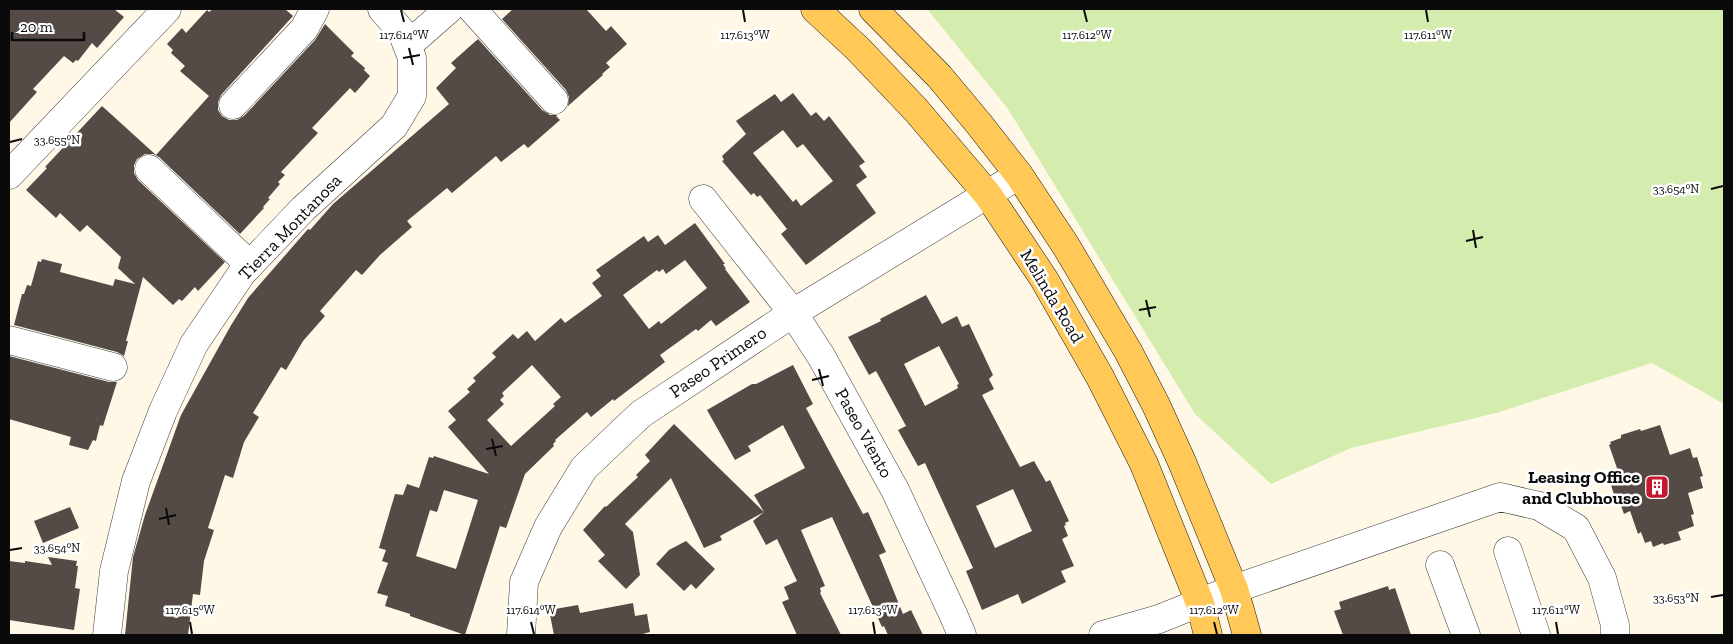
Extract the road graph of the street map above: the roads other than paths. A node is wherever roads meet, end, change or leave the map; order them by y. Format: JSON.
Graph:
{"nodes":[{"id":1,"x":315,"y":9,"type":"edge"},
{"id":2,"x":382,"y":9,"type":"edge"},
{"id":3,"x":449,"y":9,"type":"edge"},
{"id":4,"x":472,"y":9,"type":"edge"},
{"id":5,"x":815,"y":9,"type":"edge"},
{"id":6,"x":873,"y":9,"type":"edge"},
{"id":7,"x":153,"y":13,"type":"edge"},
{"id":8,"x":408,"y":46,"type":"junction"},
{"id":9,"x":554,"y":100,"type":"dead end"},
{"id":10,"x":233,"y":105,"type":"dead end"},
{"id":11,"x":13,"y":162,"type":"edge"},
{"id":12,"x":149,"y":169,"type":"dead end"},
{"id":13,"x":1019,"y":175,"type":"junction"},
{"id":14,"x":988,"y":195,"type":"junction"},
{"id":15,"x":703,"y":199,"type":"dead end"},
{"id":16,"x":250,"y":265,"type":"junction"},
{"id":17,"x":792,"y":313,"type":"junction"},
{"id":18,"x":9,"y":340,"type":"edge"},
{"id":19,"x":113,"y":367,"type":"dead end"},
{"id":20,"x":1508,"y":550,"type":"dead end"},
{"id":21,"x":1440,"y":564,"type":"dead end"},
{"id":22,"x":1234,"y":589,"type":"junction"},
{"id":23,"x":1200,"y":603,"type":"junction"},
{"id":24,"x":107,"y":635,"type":"edge"},
{"id":25,"x":521,"y":635,"type":"edge"},
{"id":26,"x":962,"y":635,"type":"edge"},
{"id":27,"x":1103,"y":635,"type":"edge"},
{"id":28,"x":1208,"y":635,"type":"edge"},
{"id":29,"x":1247,"y":635,"type":"edge"},
{"id":30,"x":1466,"y":635,"type":"edge"},
{"id":31,"x":1536,"y":635,"type":"edge"},
{"id":32,"x":1614,"y":635,"type":"edge"}],
"edges":[{"from":1,"to":10,"type":"street"},
{"from":2,"to":8,"type":"street","name":"Tierra Montanosa"},
{"from":3,"to":8,"type":"street"},
{"from":4,"to":9,"type":"street"},
{"from":5,"to":14,"type":"main road","name":"Melinda Road"},
{"from":6,"to":13,"type":"main road","name":"Melinda Road"},
{"from":7,"to":11,"type":"street"},
{"from":8,"to":16,"type":"street","name":"Tierra Montanosa"},
{"from":12,"to":16,"type":"street"},
{"from":13,"to":14,"type":"street","name":"Paseo Primero"},
{"from":13,"to":22,"type":"main road","name":"Melinda Road"},
{"from":14,"to":17,"type":"street","name":"Paseo Primero"},
{"from":14,"to":23,"type":"main road","name":"Melinda Road"},
{"from":15,"to":17,"type":"street","name":"Paseo Viento"},
{"from":16,"to":24,"type":"street","name":"Tierra Montanosa"},
{"from":17,"to":25,"type":"street","name":"Paseo Primero"},
{"from":17,"to":26,"type":"street","name":"Paseo Viento"},
{"from":18,"to":19,"type":"street"},
{"from":20,"to":31,"type":"street"},
{"from":21,"to":30,"type":"street"},
{"from":22,"to":23,"type":"street"},
{"from":22,"to":29,"type":"main road","name":"Melinda Road"},
{"from":22,"to":32,"type":"street"},
{"from":23,"to":27,"type":"street"},
{"from":23,"to":28,"type":"main road","name":"Melinda Road"}]}
